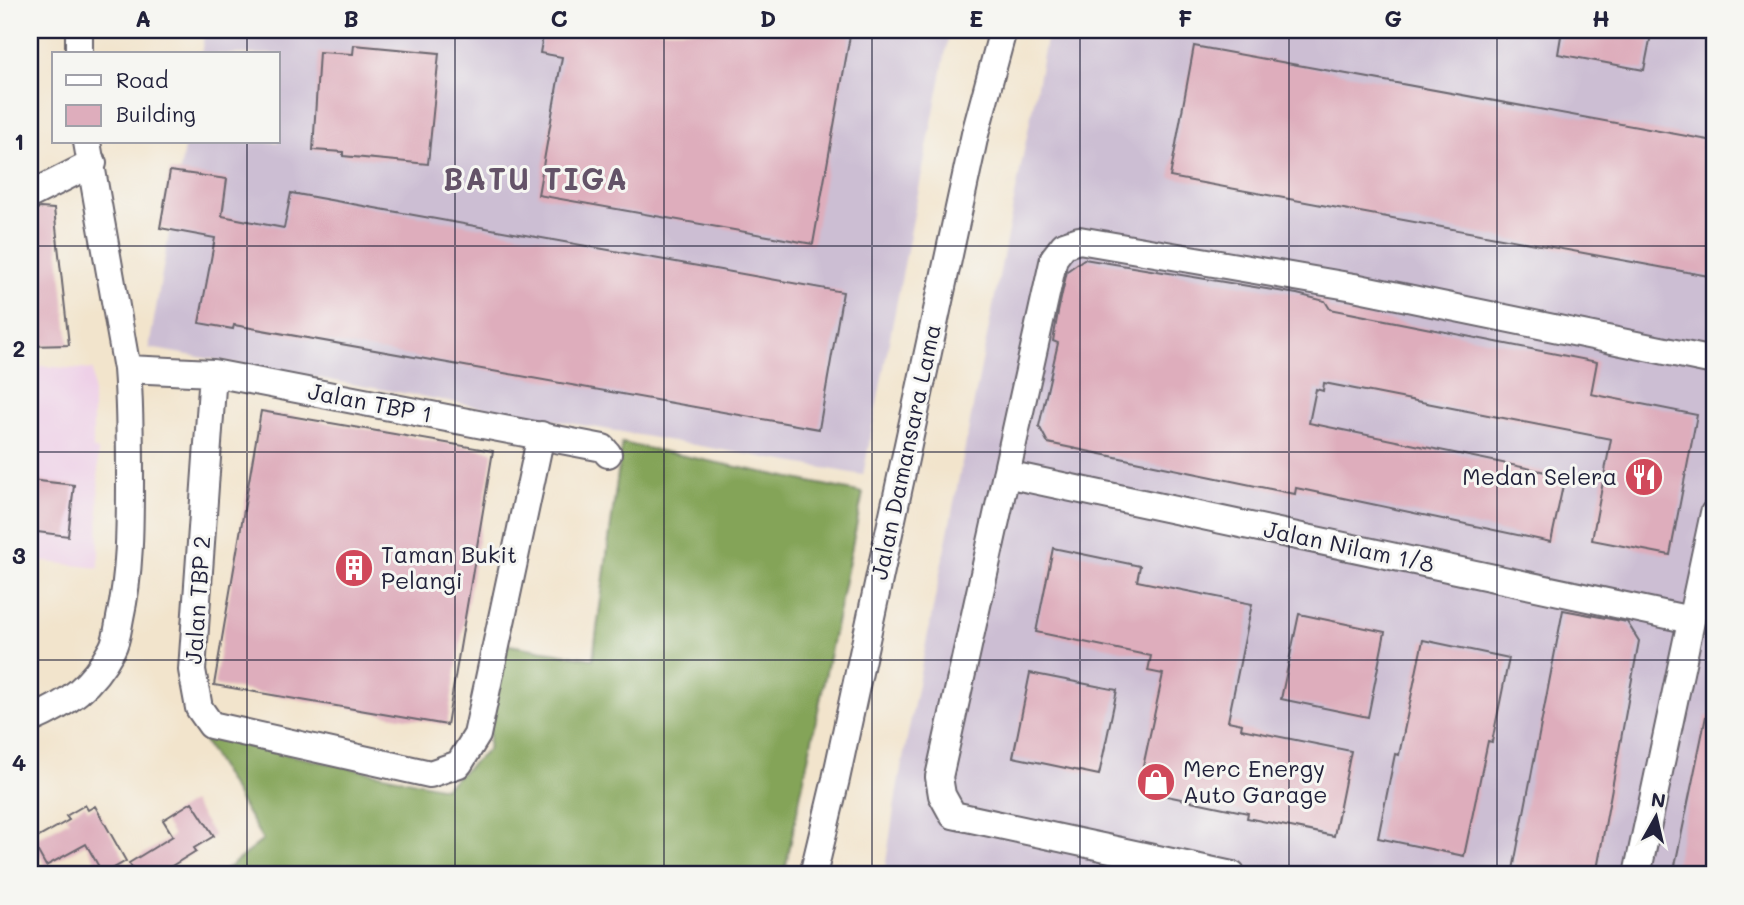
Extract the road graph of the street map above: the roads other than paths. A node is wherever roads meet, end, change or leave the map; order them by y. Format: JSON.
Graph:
{"nodes":[{"id":1,"x":79,"y":30,"type":"edge"},
{"id":2,"x":1003,"y":30,"type":"edge"},
{"id":3,"x":79,"y":52,"type":"edge"},
{"id":4,"x":90,"y":153,"type":"edge"},
{"id":5,"x":30,"y":195,"type":"edge"},
{"id":6,"x":1714,"y":361,"type":"edge"},
{"id":7,"x":127,"y":369,"type":"junction"},
{"id":8,"x":213,"y":373,"type":"junction"},
{"id":9,"x":541,"y":435,"type":"junction"},
{"id":10,"x":608,"y":454,"type":"dead end"},
{"id":11,"x":1006,"y":474,"type":"junction"},
{"id":12,"x":1714,"y":513,"type":"edge"},
{"id":13,"x":1691,"y":620,"type":"junction"},
{"id":14,"x":30,"y":720,"type":"edge"},
{"id":15,"x":813,"y":875,"type":"edge"},
{"id":16,"x":1232,"y":875,"type":"edge"},
{"id":17,"x":1637,"y":875,"type":"edge"}],
"edges":[{"from":1,"to":3,"type":"street"},
{"from":2,"to":15,"type":"street","name":"Jalan Damansara Lama"},
{"from":4,"to":5,"type":"street"},
{"from":4,"to":7,"type":"street"},
{"from":6,"to":11,"type":"street"},
{"from":7,"to":8,"type":"street","name":"Jalan TBP 1"},
{"from":7,"to":14,"type":"street"},
{"from":8,"to":9,"type":"street","name":"Jalan TBP 1"},
{"from":8,"to":9,"type":"street","name":"Jalan TBP 2"},
{"from":9,"to":10,"type":"street","name":"Jalan TBP 1"},
{"from":11,"to":13,"type":"street","name":"Jalan Nilam 1/8"},
{"from":11,"to":16,"type":"street"},
{"from":12,"to":13,"type":"street"},
{"from":13,"to":17,"type":"street"}]}
